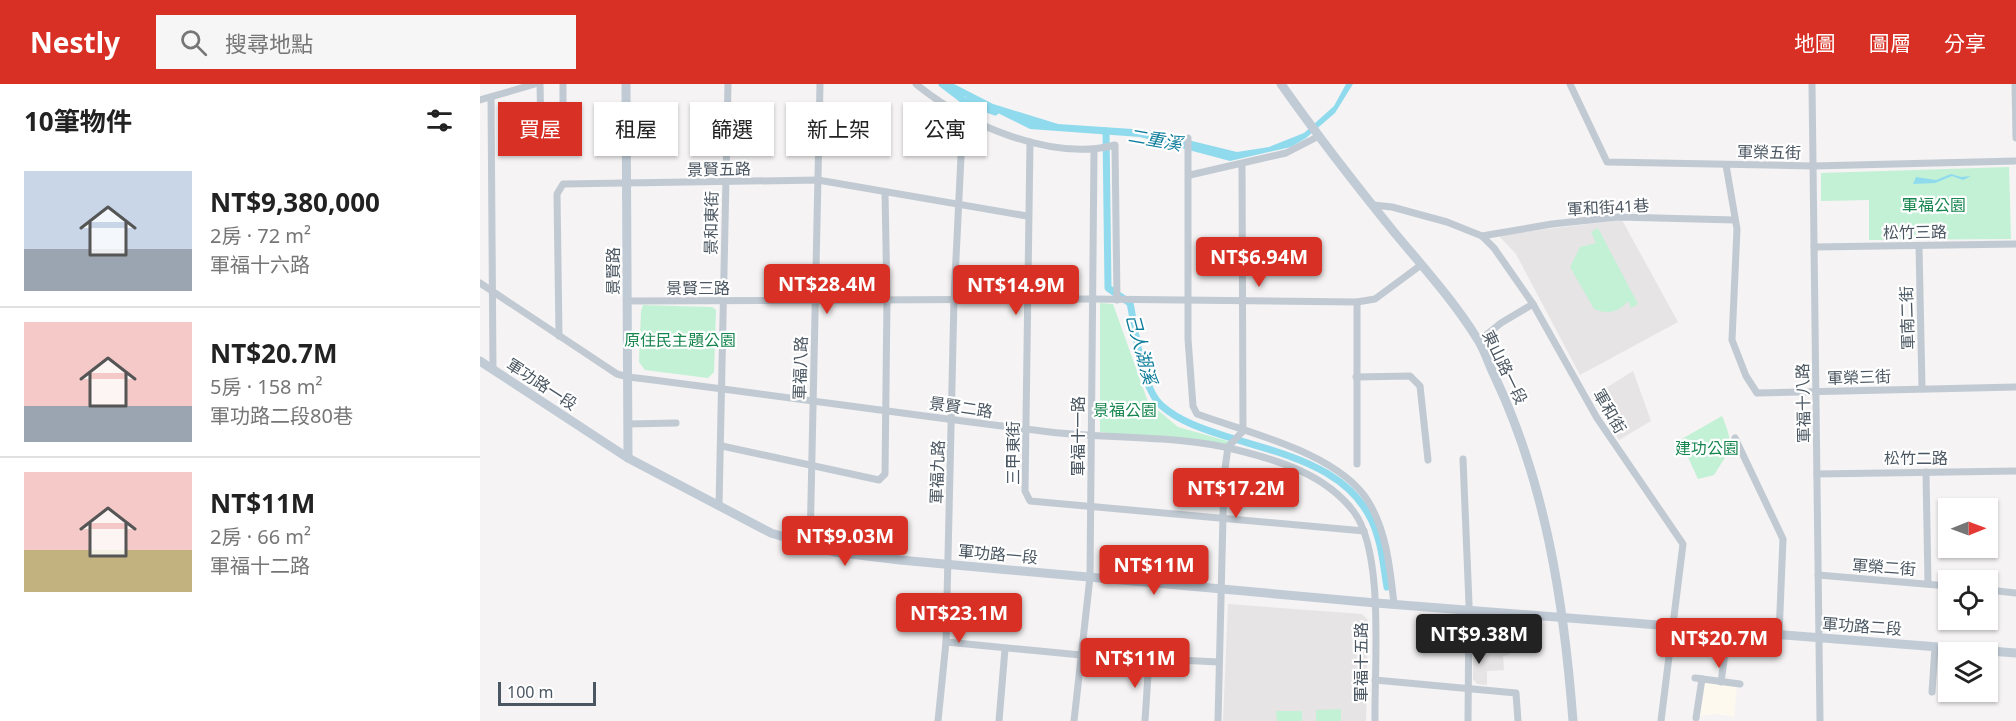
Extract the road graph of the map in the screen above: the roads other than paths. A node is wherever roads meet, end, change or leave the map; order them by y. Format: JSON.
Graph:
{"nodes":[{"id":1,"x":535,"y":84,"type":"edge"},
{"id":2,"x":540,"y":84,"type":"edge"},
{"id":3,"x":563,"y":84,"type":"edge"},
{"id":4,"x":626,"y":84,"type":"edge"},
{"id":5,"x":728,"y":84,"type":"edge"},
{"id":6,"x":820,"y":84,"type":"edge"},
{"id":7,"x":916,"y":84,"type":"edge"},
{"id":8,"x":1281,"y":84,"type":"edge"},
{"id":9,"x":1570,"y":84,"type":"edge"},
{"id":10,"x":1812,"y":84,"type":"edge"},
{"id":11,"x":2015,"y":84,"type":"edge"},
{"id":12,"x":491,"y":97,"type":"junction"},
{"id":13,"x":480,"y":100,"type":"edge"},
{"id":14,"x":540,"y":102,"type":"edge"},
{"id":15,"x":563,"y":102,"type":"edge"},
{"id":16,"x":942,"y":102,"type":"edge"},
{"id":17,"x":987,"y":126,"type":"edge"},
{"id":18,"x":1319,"y":136,"type":"junction"},
{"id":19,"x":1188,"y":138,"type":"dead end"},
{"id":20,"x":2016,"y":138,"type":"edge"},
{"id":21,"x":1030,"y":141,"type":"junction"},
{"id":22,"x":1094,"y":151,"type":"junction"},
{"id":23,"x":961,"y":156,"type":"edge"},
{"id":24,"x":2016,"y":161,"type":"edge"},
{"id":25,"x":1242,"y":164,"type":"junction"},
{"id":26,"x":1726,"y":165,"type":"junction"},
{"id":27,"x":1813,"y":166,"type":"junction"},
{"id":28,"x":1190,"y":175,"type":"junction"},
{"id":29,"x":818,"y":180,"type":"junction"},
{"id":30,"x":725,"y":183,"type":"junction"},
{"id":31,"x":628,"y":184,"type":"junction"},
{"id":32,"x":885,"y":192,"type":"junction"},
{"id":33,"x":958,"y":202,"type":"junction"},
{"id":34,"x":1373,"y":205,"type":"junction"},
{"id":35,"x":1028,"y":216,"type":"junction"},
{"id":36,"x":1736,"y":220,"type":"junction"},
{"id":37,"x":1482,"y":236,"type":"junction"},
{"id":38,"x":2016,"y":244,"type":"edge"},
{"id":39,"x":1919,"y":246,"type":"junction"},
{"id":40,"x":1814,"y":247,"type":"junction"},
{"id":41,"x":1421,"y":265,"type":"junction"},
{"id":42,"x":480,"y":284,"type":"edge"},
{"id":43,"x":493,"y":292,"type":"junction"},
{"id":44,"x":887,"y":299,"type":"junction"},
{"id":45,"x":954,"y":299,"type":"junction"},
{"id":46,"x":1092,"y":299,"type":"junction"},
{"id":47,"x":1028,"y":300,"type":"junction"},
{"id":48,"x":1117,"y":300,"type":"junction"},
{"id":49,"x":1242,"y":300,"type":"junction"},
{"id":50,"x":628,"y":301,"type":"junction"},
{"id":51,"x":1189,"y":301,"type":"junction"},
{"id":52,"x":724,"y":302,"type":"junction"},
{"id":53,"x":816,"y":302,"type":"junction"},
{"id":54,"x":1357,"y":302,"type":"junction"},
{"id":55,"x":1533,"y":304,"type":"junction"},
{"id":56,"x":559,"y":336,"type":"junction"},
{"id":57,"x":1479,"y":341,"type":"junction"},
{"id":58,"x":480,"y":361,"type":"edge"},
{"id":59,"x":493,"y":370,"type":"junction"},
{"id":60,"x":628,"y":377,"type":"junction"},
{"id":61,"x":1356,"y":377,"type":"junction"},
{"id":62,"x":2016,"y":387,"type":"edge"},
{"id":63,"x":723,"y":388,"type":"junction"},
{"id":64,"x":1922,"y":388,"type":"junction"},
{"id":65,"x":1816,"y":392,"type":"junction"},
{"id":66,"x":812,"y":401,"type":"junction"},
{"id":67,"x":886,"y":410,"type":"junction"},
{"id":68,"x":952,"y":419,"type":"junction"},
{"id":69,"x":628,"y":423,"type":"junction"},
{"id":70,"x":676,"y":423,"type":"dead end"},
{"id":71,"x":1026,"y":429,"type":"junction"},
{"id":72,"x":1243,"y":431,"type":"junction"},
{"id":73,"x":1091,"y":437,"type":"junction"},
{"id":74,"x":1735,"y":438,"type":"dead end"},
{"id":75,"x":722,"y":446,"type":"junction"},
{"id":76,"x":1228,"y":447,"type":"junction"},
{"id":77,"x":628,"y":458,"type":"junction"},
{"id":78,"x":1463,"y":459,"type":"dead end"},
{"id":79,"x":1428,"y":460,"type":"dead end"},
{"id":80,"x":811,"y":464,"type":"junction"},
{"id":81,"x":1357,"y":464,"type":"dead end"},
{"id":82,"x":2016,"y":471,"type":"edge"},
{"id":83,"x":1926,"y":472,"type":"junction"},
{"id":84,"x":1817,"y":474,"type":"junction"},
{"id":85,"x":719,"y":506,"type":"junction"},
{"id":86,"x":1091,"y":507,"type":"junction"},
{"id":87,"x":1224,"y":520,"type":"junction"},
{"id":88,"x":1364,"y":531,"type":"junction"},
{"id":89,"x":810,"y":546,"type":"junction"},
{"id":90,"x":948,"y":564,"type":"junction"},
{"id":91,"x":1818,"y":575,"type":"junction"},
{"id":92,"x":1090,"y":577,"type":"junction"},
{"id":93,"x":1928,"y":584,"type":"junction"},
{"id":94,"x":1938,"y":585,"type":"edge"},
{"id":95,"x":1220,"y":588,"type":"junction"},
{"id":96,"x":1998,"y":591,"type":"edge"},
{"id":97,"x":2016,"y":593,"type":"edge"},
{"id":98,"x":1376,"y":603,"type":"junction"},
{"id":99,"x":1394,"y":604,"type":"junction"},
{"id":100,"x":1468,"y":609,"type":"junction"},
{"id":101,"x":1563,"y":618,"type":"junction"},
{"id":102,"x":1671,"y":627,"type":"junction"},
{"id":103,"x":1728,"y":631,"type":"junction"},
{"id":104,"x":1779,"y":635,"type":"junction"},
{"id":105,"x":1819,"y":638,"type":"junction"},
{"id":106,"x":946,"y":642,"type":"junction"},
{"id":107,"x":1935,"y":647,"type":"junction"},
{"id":108,"x":1005,"y":649,"type":"junction"},
{"id":109,"x":2016,"y":653,"type":"edge"},
{"id":110,"x":1081,"y":655,"type":"junction"},
{"id":111,"x":1149,"y":659,"type":"junction"},
{"id":112,"x":1218,"y":662,"type":"junction"},
{"id":113,"x":1375,"y":680,"type":"junction"},
{"id":114,"x":1721,"y":682,"type":"junction"},
{"id":115,"x":1740,"y":684,"type":"dead end"},
{"id":116,"x":1466,"y":690,"type":"junction"},
{"id":117,"x":1932,"y":692,"type":"dead end"},
{"id":118,"x":1696,"y":718,"type":"dead end"},
{"id":119,"x":938,"y":721,"type":"edge"},
{"id":120,"x":999,"y":721,"type":"edge"},
{"id":121,"x":1074,"y":721,"type":"edge"},
{"id":122,"x":1145,"y":721,"type":"edge"},
{"id":123,"x":1218,"y":721,"type":"edge"},
{"id":124,"x":1376,"y":721,"type":"edge"},
{"id":125,"x":1468,"y":721,"type":"edge"},
{"id":126,"x":1518,"y":721,"type":"edge"},
{"id":127,"x":1574,"y":721,"type":"edge"},
{"id":128,"x":1661,"y":721,"type":"edge"},
{"id":129,"x":1820,"y":721,"type":"edge"}],
"edges":[{"from":1,"to":12,"type":"street"},
{"from":2,"to":14,"type":"street"},
{"from":3,"to":15,"type":"street"},
{"from":4,"to":31,"type":"main road","name":"景賢路"},
{"from":5,"to":30,"type":"street","name":"景和東街"},
{"from":6,"to":29,"type":"street","name":"軍福八路"},
{"from":7,"to":16,"type":"street"},
{"from":8,"to":18,"type":"main road","name":"東山路一段"},
{"from":9,"to":26,"type":"street","name":"軍榮五街"},
{"from":10,"to":27,"type":"street","name":"軍福十八路"},
{"from":11,"to":20,"type":"street"},
{"from":12,"to":13,"type":"street"},
{"from":12,"to":43,"type":"street"},
{"from":17,"to":21,"type":"street"},
{"from":18,"to":25,"type":"street"},
{"from":18,"to":34,"type":"main road","name":"東山路一段"},
{"from":19,"to":28,"type":"street"},
{"from":21,"to":22,"type":"street"},
{"from":21,"to":35,"type":"street","name":"三甲東街"},
{"from":22,"to":46,"type":"street","name":"軍福十一路"},
{"from":22,"to":48,"type":"street"},
{"from":23,"to":33,"type":"street","name":"軍福九路"},
{"from":24,"to":27,"type":"street","name":"軍榮五街"},
{"from":25,"to":28,"type":"street"},
{"from":25,"to":49,"type":"street"},
{"from":26,"to":27,"type":"street","name":"軍榮五街"},
{"from":26,"to":36,"type":"street","name":"軍榮三街"},
{"from":27,"to":40,"type":"street","name":"軍福十八路"},
{"from":28,"to":51,"type":"street"},
{"from":29,"to":30,"type":"street","name":"景賢五路"},
{"from":29,"to":32,"type":"street","name":"景賢五路"},
{"from":29,"to":53,"type":"street","name":"軍福八路"},
{"from":30,"to":31,"type":"street","name":"景賢五路"},
{"from":30,"to":52,"type":"street","name":"景和東街"},
{"from":31,"to":50,"type":"main road","name":"景賢路"},
{"from":31,"to":56,"type":"street","name":"景賢五路"},
{"from":32,"to":33,"type":"street","name":"景賢五路"},
{"from":32,"to":44,"type":"street"},
{"from":33,"to":35,"type":"street","name":"景賢五路"},
{"from":33,"to":45,"type":"street","name":"軍福九路"},
{"from":34,"to":37,"type":"street","name":"軍和街"},
{"from":34,"to":41,"type":"main road","name":"東山路一段"},
{"from":35,"to":47,"type":"street","name":"三甲東街"},
{"from":36,"to":37,"type":"street","name":"軍和街41巷"},
{"from":36,"to":65,"type":"street","name":"軍榮三街"},
{"from":37,"to":55,"type":"street","name":"軍和街"},
{"from":38,"to":39,"type":"street","name":"松竹三路"},
{"from":39,"to":40,"type":"street","name":"松竹三路"},
{"from":39,"to":64,"type":"street","name":"軍南二街"},
{"from":40,"to":65,"type":"street","name":"軍福十八路"},
{"from":41,"to":54,"type":"street"},
{"from":41,"to":57,"type":"main road","name":"東山路一段"},
{"from":42,"to":43,"type":"street","name":"景賢二路"},
{"from":43,"to":56,"type":"street","name":"景賢二路"},
{"from":43,"to":59,"type":"street"},
{"from":44,"to":45,"type":"street","name":"景賢三路"},
{"from":44,"to":53,"type":"street","name":"景賢三路"},
{"from":44,"to":67,"type":"street"},
{"from":45,"to":47,"type":"street","name":"景賢三路"},
{"from":45,"to":68,"type":"street","name":"軍福九路"},
{"from":46,"to":47,"type":"street","name":"景賢三路"},
{"from":46,"to":48,"type":"street","name":"景賢三路"},
{"from":46,"to":73,"type":"street","name":"軍福十一路"},
{"from":47,"to":71,"type":"street","name":"三甲東街"},
{"from":48,"to":51,"type":"street","name":"景賢三路"},
{"from":49,"to":51,"type":"street","name":"景賢三路"},
{"from":49,"to":54,"type":"street","name":"景賢三路"},
{"from":49,"to":72,"type":"street"},
{"from":50,"to":52,"type":"street","name":"景賢三路"},
{"from":50,"to":60,"type":"main road","name":"景賢路"},
{"from":51,"to":72,"type":"street"},
{"from":52,"to":53,"type":"street","name":"景賢三路"},
{"from":52,"to":63,"type":"street","name":"景和東街"},
{"from":53,"to":66,"type":"street","name":"軍福八路"},
{"from":54,"to":61,"type":"street"},
{"from":55,"to":57,"type":"street"},
{"from":55,"to":102,"type":"street","name":"軍和街"},
{"from":56,"to":60,"type":"street","name":"景賢二路"},
{"from":57,"to":101,"type":"main road","name":"東山路一段"},
{"from":58,"to":59,"type":"main road","name":"軍功路一段"},
{"from":59,"to":77,"type":"main road","name":"軍功路一段"},
{"from":60,"to":63,"type":"street","name":"景賢二路"},
{"from":60,"to":69,"type":"main road","name":"景賢路"},
{"from":61,"to":79,"type":"street"},
{"from":61,"to":81,"type":"street"},
{"from":62,"to":64,"type":"street","name":"軍榮三街"},
{"from":63,"to":66,"type":"street","name":"景賢二路"},
{"from":63,"to":75,"type":"street","name":"景和東街"},
{"from":64,"to":65,"type":"street","name":"軍榮三街"},
{"from":65,"to":84,"type":"street","name":"軍福十八路"},
{"from":66,"to":67,"type":"street","name":"景賢二路"},
{"from":66,"to":80,"type":"street","name":"軍福八路"},
{"from":67,"to":68,"type":"street","name":"景賢二路"},
{"from":67,"to":80,"type":"street"},
{"from":68,"to":71,"type":"street","name":"景賢二路"},
{"from":68,"to":90,"type":"street","name":"軍福九路"},
{"from":69,"to":70,"type":"street"},
{"from":69,"to":77,"type":"main road","name":"景賢路"},
{"from":71,"to":73,"type":"street","name":"景賢二路"},
{"from":71,"to":86,"type":"street","name":"三甲東街"},
{"from":72,"to":76,"type":"street"},
{"from":72,"to":99,"type":"street"},
{"from":73,"to":76,"type":"street","name":"景賢二路"},
{"from":73,"to":86,"type":"street","name":"軍福十一路"},
{"from":74,"to":104,"type":"street"},
{"from":75,"to":80,"type":"street"},
{"from":75,"to":85,"type":"street","name":"景和東街"},
{"from":76,"to":87,"type":"street"},
{"from":76,"to":88,"type":"street","name":"景賢二路"},
{"from":77,"to":85,"type":"main road","name":"軍功路一段"},
{"from":78,"to":100,"type":"street"},
{"from":80,"to":89,"type":"street","name":"軍福八路"},
{"from":82,"to":83,"type":"street","name":"松竹二路"},
{"from":83,"to":84,"type":"street","name":"松竹二路"},
{"from":83,"to":93,"type":"street"},
{"from":84,"to":91,"type":"street","name":"軍福十八路"},
{"from":85,"to":89,"type":"main road","name":"軍功路一段"},
{"from":86,"to":87,"type":"street","name":"三甲東街"},
{"from":86,"to":92,"type":"street","name":"軍福十一路"},
{"from":87,"to":88,"type":"street","name":"三甲東街"},
{"from":87,"to":95,"type":"street"},
{"from":88,"to":98,"type":"street","name":"景賢二路"},
{"from":89,"to":90,"type":"main road","name":"軍功路一段"},
{"from":90,"to":92,"type":"main road","name":"軍功路一段"},
{"from":90,"to":106,"type":"street","name":"軍福九路"},
{"from":91,"to":93,"type":"street","name":"軍榮二街"},
{"from":91,"to":105,"type":"street","name":"軍福十八路"},
{"from":92,"to":95,"type":"main road","name":"軍功路一段"},
{"from":92,"to":110,"type":"street","name":"軍福十一路"},
{"from":93,"to":94,"type":"street","name":"軍榮二街"},
{"from":95,"to":98,"type":"main road","name":"軍功路一段"},
{"from":95,"to":112,"type":"street"},
{"from":96,"to":97,"type":"street"},
{"from":98,"to":99,"type":"main road","name":"軍功路一段"},
{"from":98,"to":113,"type":"street","name":"軍福十五路"},
{"from":99,"to":100,"type":"main road","name":"軍功路一段"},
{"from":100,"to":101,"type":"main road","name":"軍功路一段"},
{"from":100,"to":116,"type":"street"},
{"from":101,"to":102,"type":"main road","name":"軍功路二段"},
{"from":101,"to":127,"type":"main road","name":"東山路一段"},
{"from":102,"to":103,"type":"main road","name":"軍功路二段"},
{"from":102,"to":128,"type":"street","name":"軍和街"},
{"from":103,"to":104,"type":"main road","name":"軍功路二段"},
{"from":103,"to":114,"type":"street"},
{"from":104,"to":105,"type":"main road","name":"軍功路二段"},
{"from":105,"to":107,"type":"main road","name":"軍功路二段"},
{"from":105,"to":129,"type":"street","name":"軍福十八路"},
{"from":106,"to":108,"type":"street"},
{"from":106,"to":119,"type":"street","name":"軍福九路"},
{"from":107,"to":109,"type":"main road","name":"軍功路二段"},
{"from":107,"to":117,"type":"street"},
{"from":108,"to":110,"type":"street"},
{"from":108,"to":120,"type":"street"},
{"from":110,"to":111,"type":"street"},
{"from":110,"to":121,"type":"street","name":"軍福十一路"},
{"from":111,"to":112,"type":"street"},
{"from":111,"to":122,"type":"street"},
{"from":112,"to":123,"type":"street"},
{"from":113,"to":116,"type":"street"},
{"from":113,"to":124,"type":"street","name":"軍福十五路"},
{"from":114,"to":115,"type":"street"},
{"from":114,"to":118,"type":"street"},
{"from":116,"to":125,"type":"street"},
{"from":116,"to":126,"type":"street"}]}
